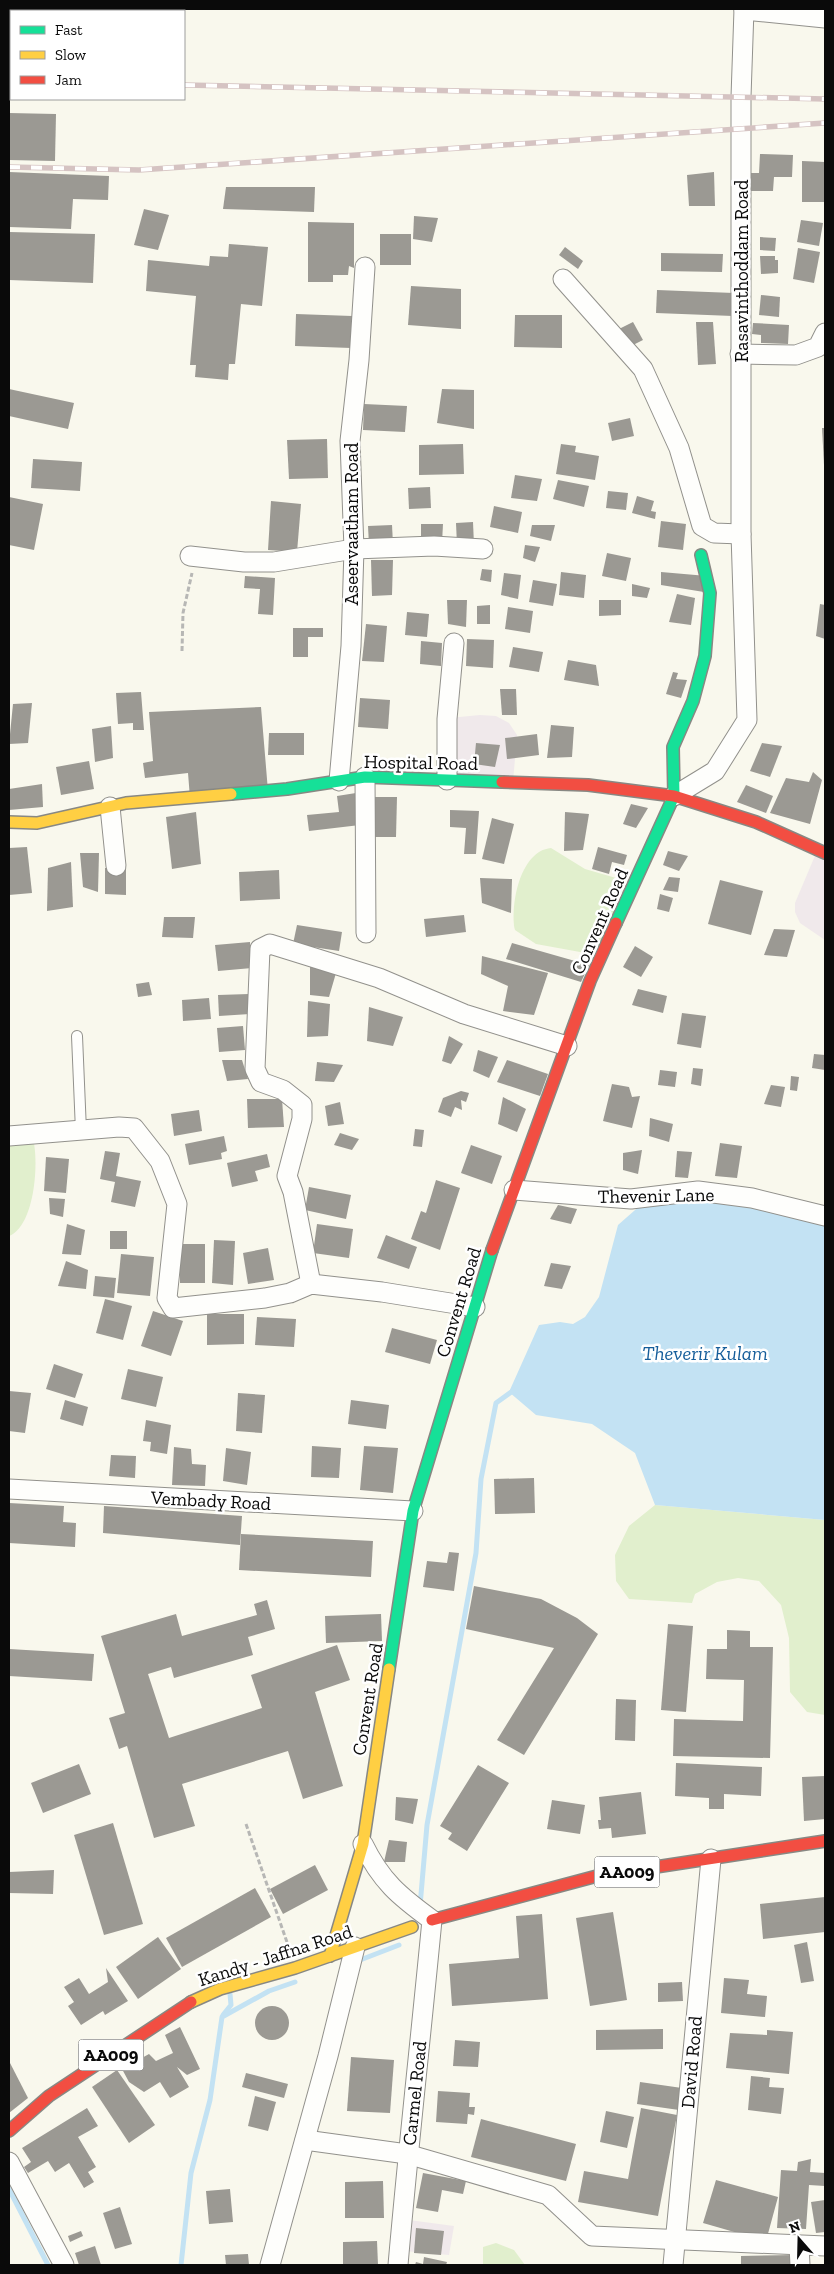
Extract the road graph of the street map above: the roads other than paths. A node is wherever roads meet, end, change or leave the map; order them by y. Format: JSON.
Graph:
{"nodes":[{"id":1,"x":744,"y":10,"type":"edge"},
{"id":2,"x":825,"y":18,"type":"edge"},
{"id":3,"x":365,"y":267,"type":"dead end"},
{"id":4,"x":563,"y":279,"type":"dead end"},
{"id":5,"x":825,"y":333,"type":"edge"},
{"id":6,"x":740,"y":354,"type":"junction"},
{"id":7,"x":741,"y":534,"type":"junction"},
{"id":8,"x":354,"y":549,"type":"junction"},
{"id":9,"x":483,"y":549,"type":"dead end"},
{"id":10,"x":702,"y":555,"type":"dead end"},
{"id":11,"x":190,"y":556,"type":"dead end"},
{"id":12,"x":454,"y":643,"type":"dead end"},
{"id":13,"x":365,"y":777,"type":"junction"},
{"id":14,"x":447,"y":780,"type":"junction"},
{"id":15,"x":339,"y":781,"type":"junction"},
{"id":16,"x":674,"y":796,"type":"junction"},
{"id":17,"x":110,"y":807,"type":"junction"},
{"id":18,"x":9,"y":822,"type":"edge"},
{"id":19,"x":825,"y":853,"type":"edge"},
{"id":20,"x":116,"y":866,"type":"dead end"},
{"id":21,"x":366,"y":933,"type":"dead end"},
{"id":22,"x":77,"y":1036,"type":"dead end"},
{"id":23,"x":567,"y":1046,"type":"junction"},
{"id":24,"x":81,"y":1131,"type":"junction"},
{"id":25,"x":9,"y":1136,"type":"edge"},
{"id":26,"x":514,"y":1190,"type":"junction"},
{"id":27,"x":825,"y":1216,"type":"edge"},
{"id":28,"x":311,"y":1284,"type":"junction"},
{"id":29,"x":475,"y":1307,"type":"junction"},
{"id":30,"x":9,"y":1489,"type":"edge"},
{"id":31,"x":413,"y":1510,"type":"junction"},
{"id":32,"x":825,"y":1841,"type":"edge"},
{"id":33,"x":362,"y":1844,"type":"junction"},
{"id":34,"x":712,"y":1858,"type":"junction"},
{"id":35,"x":432,"y":1920,"type":"junction"},
{"id":36,"x":412,"y":1928,"type":"dead end"},
{"id":37,"x":355,"y":1947,"type":"junction"},
{"id":38,"x":330,"y":1956,"type":"junction"},
{"id":39,"x":9,"y":2131,"type":"edge"},
{"id":40,"x":305,"y":2140,"type":"junction"},
{"id":41,"x":407,"y":2154,"type":"junction"},
{"id":42,"x":9,"y":2162,"type":"edge"},
{"id":43,"x":674,"y":2240,"type":"junction"},
{"id":44,"x":799,"y":2246,"type":"junction"},
{"id":45,"x":825,"y":2246,"type":"edge"},
{"id":46,"x":64,"y":2265,"type":"edge"},
{"id":47,"x":270,"y":2265,"type":"edge"},
{"id":48,"x":398,"y":2265,"type":"edge"},
{"id":49,"x":673,"y":2265,"type":"edge"},
{"id":50,"x":800,"y":2265,"type":"edge"}],
"edges":[{"from":1,"to":2,"type":"street"},
{"from":1,"to":6,"type":"street","name":"Rasavinthoddam Road"},
{"from":3,"to":8,"type":"street","name":"Aseervaatham Road"},
{"from":4,"to":7,"type":"street"},
{"from":5,"to":6,"type":"street"},
{"from":6,"to":7,"type":"street","name":"Rasavinthoddam Road"},
{"from":7,"to":16,"type":"street","name":"Rasavinthoddam Road"},
{"from":8,"to":9,"type":"street"},
{"from":8,"to":11,"type":"street"},
{"from":8,"to":15,"type":"street","name":"Aseervaatham Road"},
{"from":10,"to":16,"type":"main road"},
{"from":12,"to":14,"type":"street"},
{"from":13,"to":14,"type":"main road","name":"Hospital Road"},
{"from":13,"to":15,"type":"main road","name":"Hospital Road"},
{"from":13,"to":21,"type":"street"},
{"from":14,"to":16,"type":"main road","name":"Hospital Road"},
{"from":15,"to":17,"type":"main road","name":"Hospital Road"},
{"from":16,"to":19,"type":"main road","name":"Hospital Road"},
{"from":16,"to":23,"type":"main road","name":"Convent Road"},
{"from":17,"to":18,"type":"main road","name":"Hospital Road"},
{"from":17,"to":20,"type":"street"},
{"from":22,"to":24,"type":"lane"},
{"from":23,"to":26,"type":"main road","name":"Convent Road"},
{"from":23,"to":28,"type":"street"},
{"from":24,"to":25,"type":"street"},
{"from":24,"to":28,"type":"street"},
{"from":26,"to":27,"type":"street","name":"Thevenir Lane"},
{"from":26,"to":29,"type":"main road","name":"Convent Road"},
{"from":28,"to":29,"type":"street"},
{"from":29,"to":31,"type":"main road","name":"Convent Road"},
{"from":30,"to":31,"type":"street","name":"Vembady Road"},
{"from":31,"to":33,"type":"main road","name":"Convent Road"},
{"from":32,"to":34,"type":"main road","number":"AA009"},
{"from":33,"to":35,"type":"street"},
{"from":33,"to":38,"type":"main road","name":"Convent Road"},
{"from":34,"to":35,"type":"main road","number":"AA009"},
{"from":34,"to":43,"type":"street","name":"David Road"},
{"from":35,"to":41,"type":"street","name":"Carmel Road"},
{"from":36,"to":37,"type":"main road","name":"Kandy - Jaffna Road","number":"AA009"},
{"from":37,"to":38,"type":"main road","name":"Kandy - Jaffna Road","number":"AA009"},
{"from":37,"to":40,"type":"street"},
{"from":38,"to":39,"type":"main road","name":"Kandy - Jaffna Road","number":"AA009"},
{"from":40,"to":41,"type":"street"},
{"from":40,"to":47,"type":"street"},
{"from":41,"to":43,"type":"street"},
{"from":41,"to":48,"type":"street","name":"Carmel Road"},
{"from":42,"to":46,"type":"street"},
{"from":43,"to":44,"type":"street"},
{"from":43,"to":49,"type":"street","name":"David Road"},
{"from":44,"to":45,"type":"street"},
{"from":44,"to":50,"type":"street"}]}
